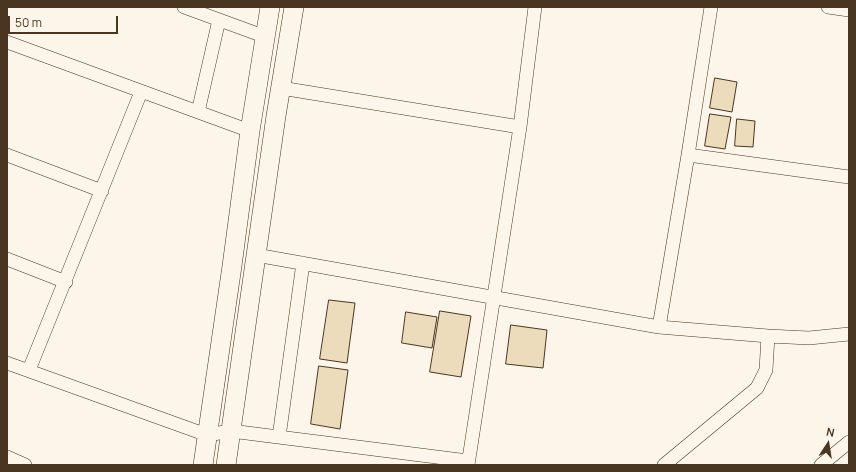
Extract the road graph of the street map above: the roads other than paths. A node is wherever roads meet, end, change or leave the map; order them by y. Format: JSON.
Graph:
{"nodes":[{"id":1,"x":184,"y":7,"type":"edge"},
{"id":2,"x":270,"y":7,"type":"edge"},
{"id":3,"x":294,"y":7,"type":"edge"},
{"id":4,"x":535,"y":7,"type":"edge"},
{"id":5,"x":711,"y":7,"type":"edge"},
{"id":6,"x":828,"y":7,"type":"edge"},
{"id":7,"x":849,"y":10,"type":"edge"},
{"id":8,"x":219,"y":20,"type":"junction"},
{"id":9,"x":266,"y":37,"type":"junction"},
{"id":10,"x":7,"y":42,"type":"edge"},
{"id":11,"x":281,"y":88,"type":"junction"},
{"id":12,"x":141,"y":92,"type":"junction"},
{"id":13,"x":198,"y":112,"type":"junction"},
{"id":14,"x":520,"y":127,"type":"junction"},
{"id":15,"x":250,"y":131,"type":"junction"},
{"id":16,"x":7,"y":155,"type":"edge"},
{"id":17,"x":688,"y":155,"type":"junction"},
{"id":18,"x":849,"y":177,"type":"edge"},
{"id":19,"x":102,"y":191,"type":"junction"},
{"id":20,"x":256,"y":255,"type":"junction"},
{"id":21,"x":7,"y":259,"type":"edge"},
{"id":22,"x":303,"y":263,"type":"junction"},
{"id":23,"x":66,"y":282,"type":"junction"},
{"id":24,"x":494,"y":297,"type":"junction"},
{"id":25,"x":659,"y":327,"type":"junction"},
{"id":26,"x":849,"y":334,"type":"edge"},
{"id":27,"x":768,"y":336,"type":"junction"},
{"id":28,"x":7,"y":362,"type":"edge"},
{"id":29,"x":29,"y":370,"type":"junction"},
{"id":30,"x":231,"y":431,"type":"junction"},
{"id":31,"x":207,"y":435,"type":"junction"},
{"id":32,"x":278,"y":437,"type":"junction"},
{"id":33,"x":846,"y":448,"type":"edge"},
{"id":34,"x":7,"y":457,"type":"edge"},
{"id":35,"x":468,"y":463,"type":"edge"},
{"id":36,"x":25,"y":465,"type":"edge"},
{"id":37,"x":203,"y":465,"type":"edge"},
{"id":38,"x":226,"y":465,"type":"edge"},
{"id":39,"x":664,"y":465,"type":"edge"},
{"id":40,"x":821,"y":465,"type":"edge"}],
"edges":[{"from":1,"to":8,"type":"street"},
{"from":2,"to":9,"type":"main road"},
{"from":3,"to":11,"type":"main road"},
{"from":4,"to":14,"type":"street"},
{"from":5,"to":17,"type":"street"},
{"from":6,"to":7,"type":"street"},
{"from":8,"to":9,"type":"street"},
{"from":8,"to":13,"type":"street"},
{"from":9,"to":15,"type":"main road"},
{"from":10,"to":12,"type":"street"},
{"from":11,"to":14,"type":"street"},
{"from":11,"to":20,"type":"main road"},
{"from":12,"to":13,"type":"street"},
{"from":12,"to":19,"type":"street"},
{"from":13,"to":15,"type":"street"},
{"from":14,"to":24,"type":"street"},
{"from":15,"to":31,"type":"main road"},
{"from":16,"to":19,"type":"street"},
{"from":17,"to":18,"type":"street"},
{"from":17,"to":25,"type":"street"},
{"from":19,"to":23,"type":"street"},
{"from":20,"to":22,"type":"street"},
{"from":20,"to":30,"type":"main road"},
{"from":21,"to":23,"type":"street"},
{"from":22,"to":24,"type":"street"},
{"from":22,"to":32,"type":"street"},
{"from":23,"to":29,"type":"street"},
{"from":24,"to":25,"type":"street"},
{"from":24,"to":35,"type":"street"},
{"from":25,"to":27,"type":"street"},
{"from":26,"to":27,"type":"street"},
{"from":27,"to":39,"type":"street"},
{"from":28,"to":29,"type":"street"},
{"from":29,"to":31,"type":"street"},
{"from":30,"to":31,"type":"street"},
{"from":30,"to":32,"type":"street"},
{"from":30,"to":38,"type":"main road"},
{"from":31,"to":37,"type":"main road"},
{"from":32,"to":35,"type":"street"},
{"from":33,"to":40,"type":"street"},
{"from":34,"to":36,"type":"street"}]}
